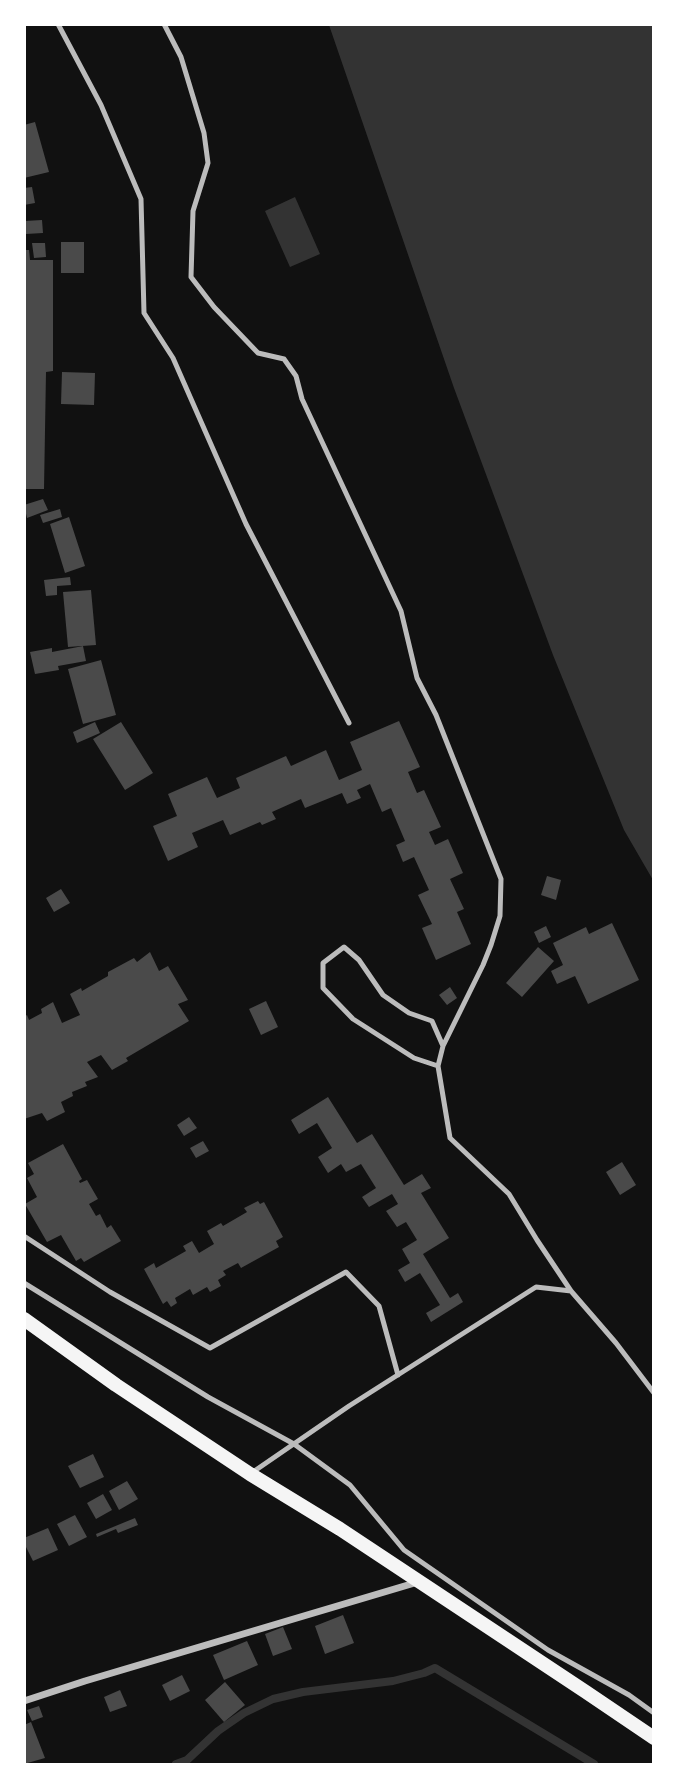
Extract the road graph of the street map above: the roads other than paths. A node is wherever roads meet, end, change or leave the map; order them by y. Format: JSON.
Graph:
{"nodes":[{"id":1,"x":58,"y":24,"type":"edge"},
{"id":2,"x":164,"y":24,"type":"edge"},
{"id":3,"x":349,"y":723,"type":"dead end"},
{"id":4,"x":443,"y":1045,"type":"junction"},
{"id":5,"x":438,"y":1066,"type":"junction"},
{"id":6,"x":24,"y":1236,"type":"edge"},
{"id":7,"x":24,"y":1283,"type":"edge"},
{"id":8,"x":571,"y":1291,"type":"junction"},
{"id":9,"x":24,"y":1319,"type":"edge"},
{"id":10,"x":398,"y":1375,"type":"junction"},
{"id":11,"x":653,"y":1393,"type":"edge"},
{"id":12,"x":294,"y":1444,"type":"junction"},
{"id":13,"x":250,"y":1474,"type":"junction"},
{"id":14,"x":418,"y":1582,"type":"junction"},
{"id":15,"x":24,"y":1701,"type":"edge"},
{"id":16,"x":653,"y":1713,"type":"edge"},
{"id":17,"x":653,"y":1738,"type":"edge"}],
"edges":[{"from":1,"to":3,"type":"lane"},
{"from":2,"to":4,"type":"lane"},
{"from":4,"to":5,"type":"lane"},
{"from":4,"to":5,"type":"lane"},
{"from":5,"to":8,"type":"lane"},
{"from":6,"to":10,"type":"lane"},
{"from":7,"to":12,"type":"lane"},
{"from":8,"to":10,"type":"lane"},
{"from":8,"to":11,"type":"lane"},
{"from":9,"to":13,"type":"main road"},
{"from":10,"to":12,"type":"lane"},
{"from":12,"to":13,"type":"lane"},
{"from":12,"to":16,"type":"lane"},
{"from":13,"to":14,"type":"main road"},
{"from":14,"to":15,"type":"street"},
{"from":14,"to":17,"type":"main road"}]}
